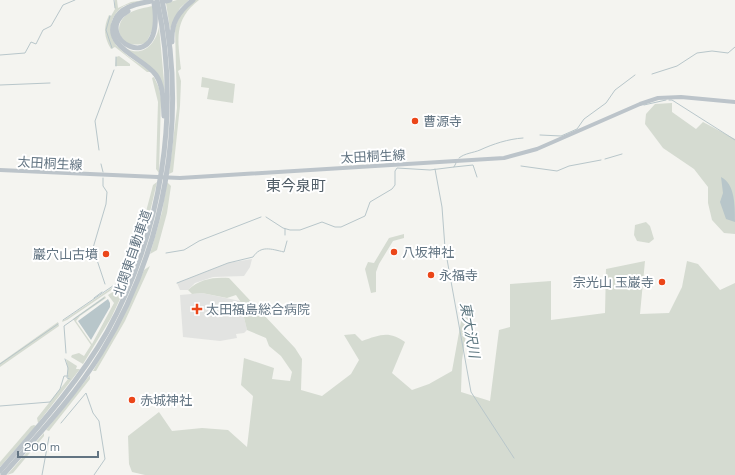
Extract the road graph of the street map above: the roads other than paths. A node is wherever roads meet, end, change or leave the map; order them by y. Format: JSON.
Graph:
{"nodes":[{"id":1,"x":166,"y":0,"type":"edge"},
{"id":2,"x":193,"y":0,"type":"edge"},
{"id":3,"x":153,"y":1,"type":"edge"},
{"id":4,"x":173,"y":97,"type":"junction"},
{"id":5,"x":735,"y":102,"type":"edge"},
{"id":6,"x":163,"y":161,"type":"junction"},
{"id":7,"x":0,"y":170,"type":"edge"},
{"id":8,"x":164,"y":170,"type":"junction"},
{"id":9,"x":162,"y":185,"type":"junction"},
{"id":10,"x":0,"y":471,"type":"edge"},
{"id":11,"x":3,"y":475,"type":"edge"}],
"edges":[{"from":1,"to":4,"type":"highway","name":"北関東自動車道"},
{"from":2,"to":4,"type":"highway"},
{"from":3,"to":3,"type":"highway"},
{"from":3,"to":6,"type":"highway","name":"北関東自動車道"},
{"from":3,"to":6,"type":"highway"},
{"from":4,"to":8,"type":"highway","name":"北関東自動車道"},
{"from":5,"to":7,"type":"main road","name":"太田桐生線"},
{"from":6,"to":8,"type":"highway","name":"北関東自動車道"},
{"from":8,"to":9,"type":"highway","name":"北関東自動車道"},
{"from":9,"to":10,"type":"highway","name":"北関東自動車道"},
{"from":9,"to":11,"type":"highway","name":"北関東自動車道"}]}
